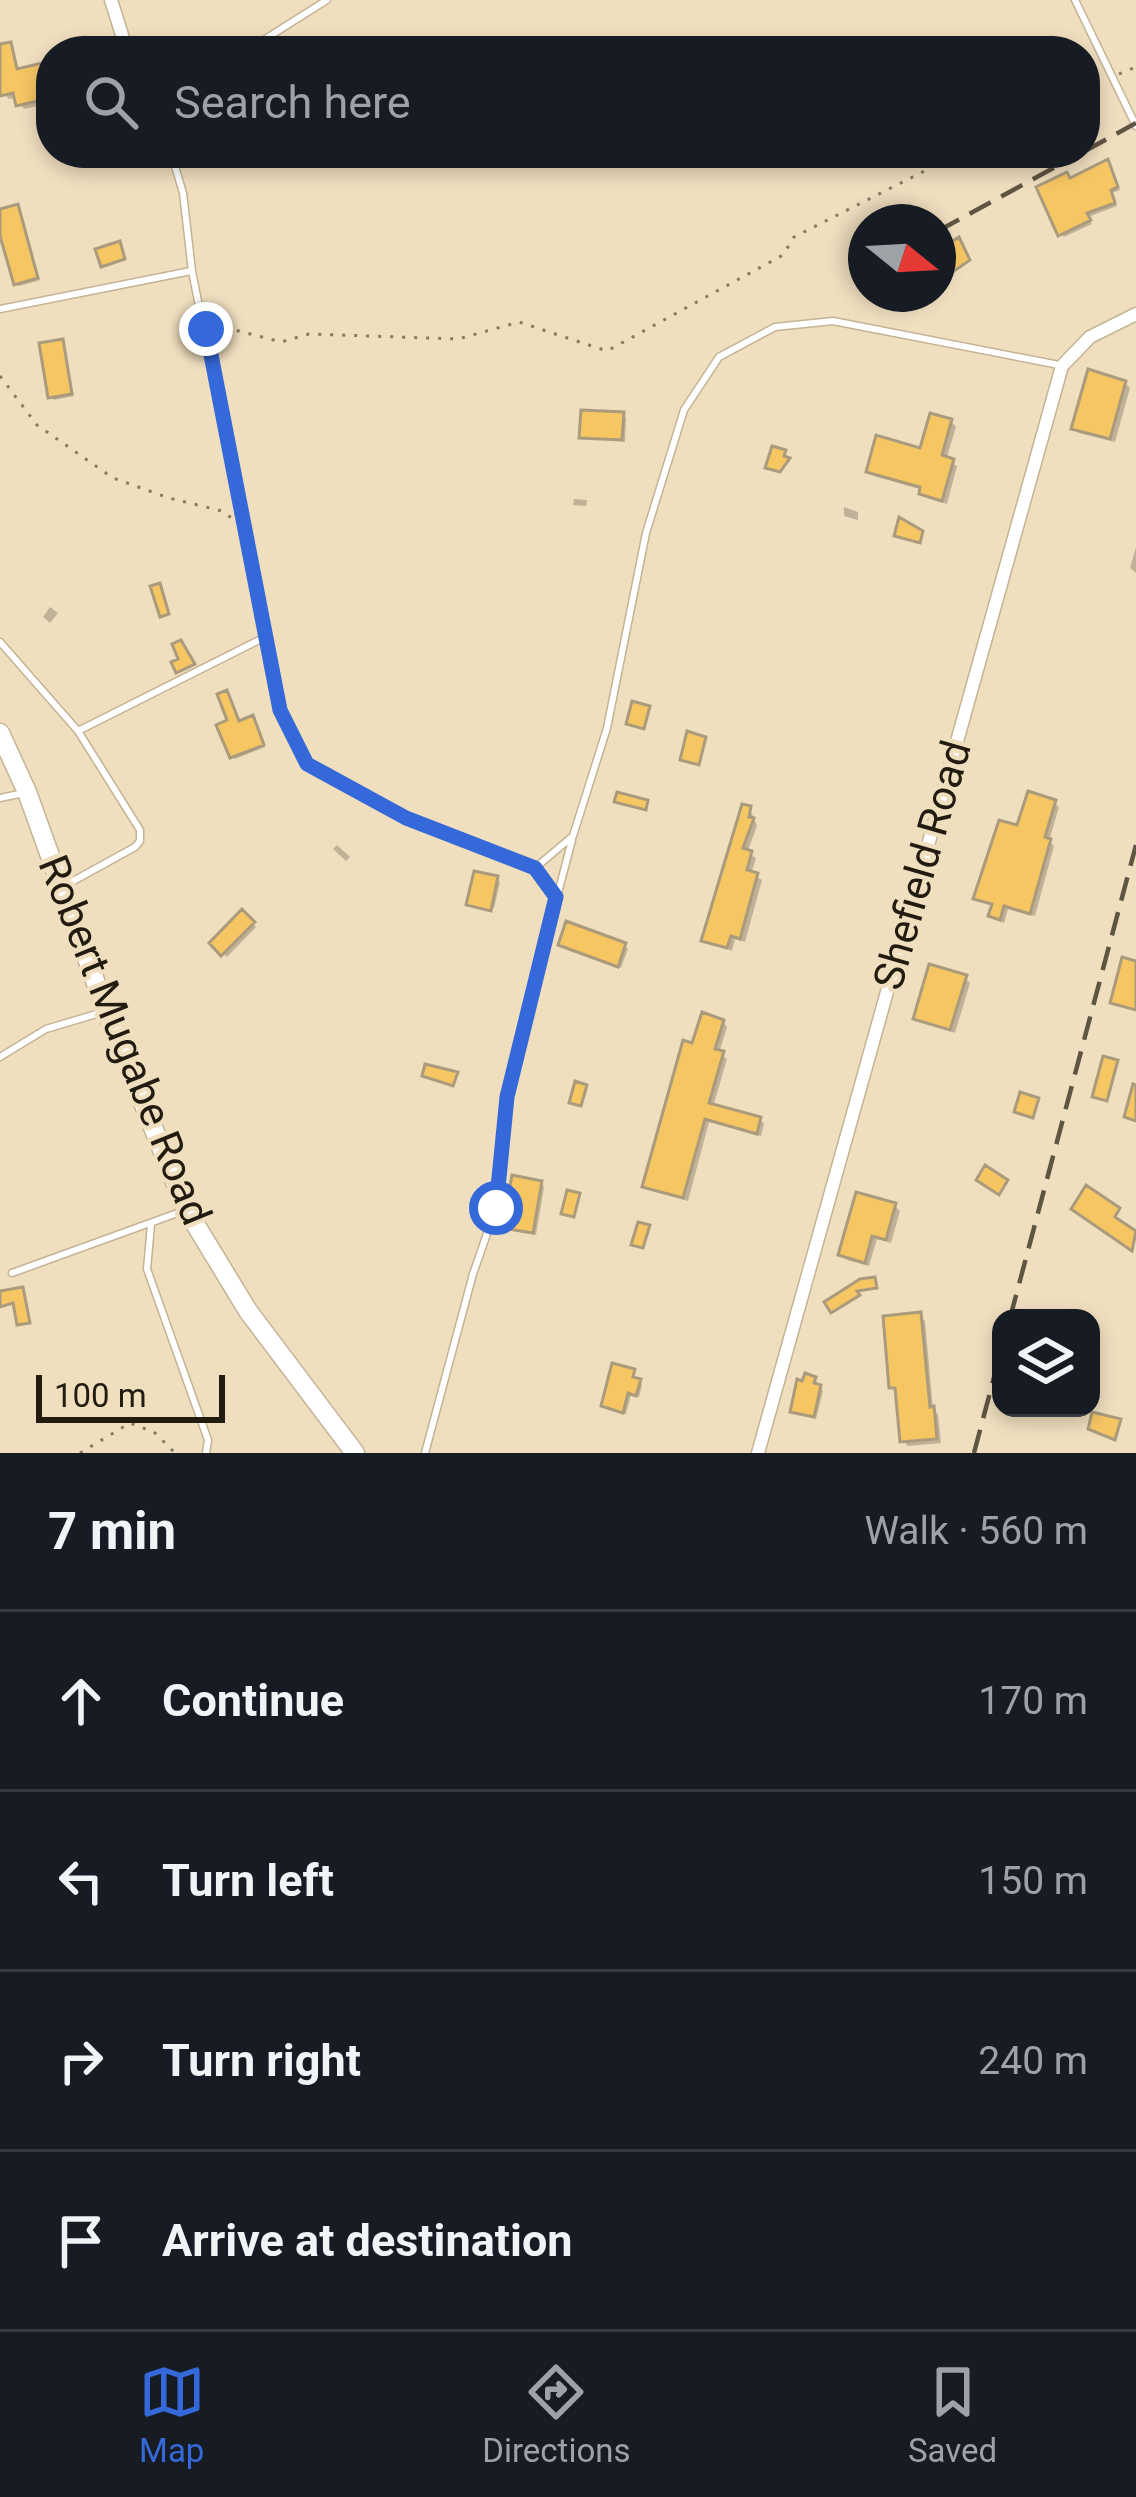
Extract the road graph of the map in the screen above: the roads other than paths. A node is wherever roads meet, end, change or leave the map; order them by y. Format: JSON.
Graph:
{"nodes":[{"id":1,"x":111,"y":0,"type":"edge"},
{"id":2,"x":327,"y":0,"type":"edge"},
{"id":3,"x":1075,"y":0,"type":"edge"},
{"id":4,"x":122,"y":36,"type":"edge"},
{"id":5,"x":269,"y":36,"type":"edge"},
{"id":6,"x":1092,"y":36,"type":"edge"},
{"id":7,"x":1100,"y":52,"type":"edge"},
{"id":8,"x":1136,"y":126,"type":"edge"},
{"id":9,"x":175,"y":168,"type":"edge"},
{"id":10,"x":192,"y":271,"type":"junction"},
{"id":11,"x":0,"y":309,"type":"edge"},
{"id":12,"x":1136,"y":314,"type":"edge"},
{"id":13,"x":1062,"y":366,"type":"junction"},
{"id":14,"x":265,"y":637,"type":"junction"},
{"id":15,"x":0,"y":642,"type":"edge"},
{"id":16,"x":78,"y":731,"type":"junction"},
{"id":17,"x":0,"y":733,"type":"edge"},
{"id":18,"x":27,"y":792,"type":"junction"},
{"id":19,"x":0,"y":798,"type":"edge"},
{"id":20,"x":573,"y":836,"type":"junction"},
{"id":21,"x":535,"y":868,"type":"junction"},
{"id":22,"x":62,"y":887,"type":"junction"},
{"id":23,"x":556,"y":897,"type":"junction"},
{"id":24,"x":106,"y":1011,"type":"junction"},
{"id":25,"x":0,"y":1057,"type":"edge"},
{"id":26,"x":186,"y":1209,"type":"junction"},
{"id":27,"x":151,"y":1225,"type":"junction"},
{"id":28,"x":12,"y":1273,"type":"dead end"},
{"id":29,"x":206,"y":1453,"type":"edge"},
{"id":30,"x":356,"y":1453,"type":"edge"},
{"id":31,"x":425,"y":1453,"type":"edge"},
{"id":32,"x":758,"y":1453,"type":"edge"}],
"edges":[{"from":1,"to":4,"type":"street"},
{"from":2,"to":5,"type":"lane"},
{"from":3,"to":6,"type":"lane"},
{"from":7,"to":8,"type":"lane"},
{"from":9,"to":10,"type":"lane"},
{"from":10,"to":11,"type":"lane"},
{"from":10,"to":14,"type":"lane"},
{"from":12,"to":13,"type":"street"},
{"from":13,"to":20,"type":"lane"},
{"from":13,"to":32,"type":"street","name":"Shefield Road"},
{"from":14,"to":16,"type":"lane"},
{"from":14,"to":21,"type":"lane"},
{"from":15,"to":16,"type":"lane"},
{"from":16,"to":22,"type":"lane"},
{"from":17,"to":18,"type":"main road","name":"Robert Mugabe Road"},
{"from":18,"to":19,"type":"lane"},
{"from":18,"to":22,"type":"main road","name":"Robert Mugabe Road"},
{"from":20,"to":21,"type":"lane"},
{"from":20,"to":23,"type":"lane"},
{"from":21,"to":23,"type":"lane"},
{"from":22,"to":24,"type":"main road","name":"Robert Mugabe Road"},
{"from":23,"to":31,"type":"lane"},
{"from":24,"to":25,"type":"lane"},
{"from":24,"to":26,"type":"main road","name":"Robert Mugabe Road"},
{"from":26,"to":27,"type":"lane"},
{"from":26,"to":30,"type":"main road","name":"Robert Mugabe Road"},
{"from":27,"to":28,"type":"lane"},
{"from":27,"to":29,"type":"lane"}]}
